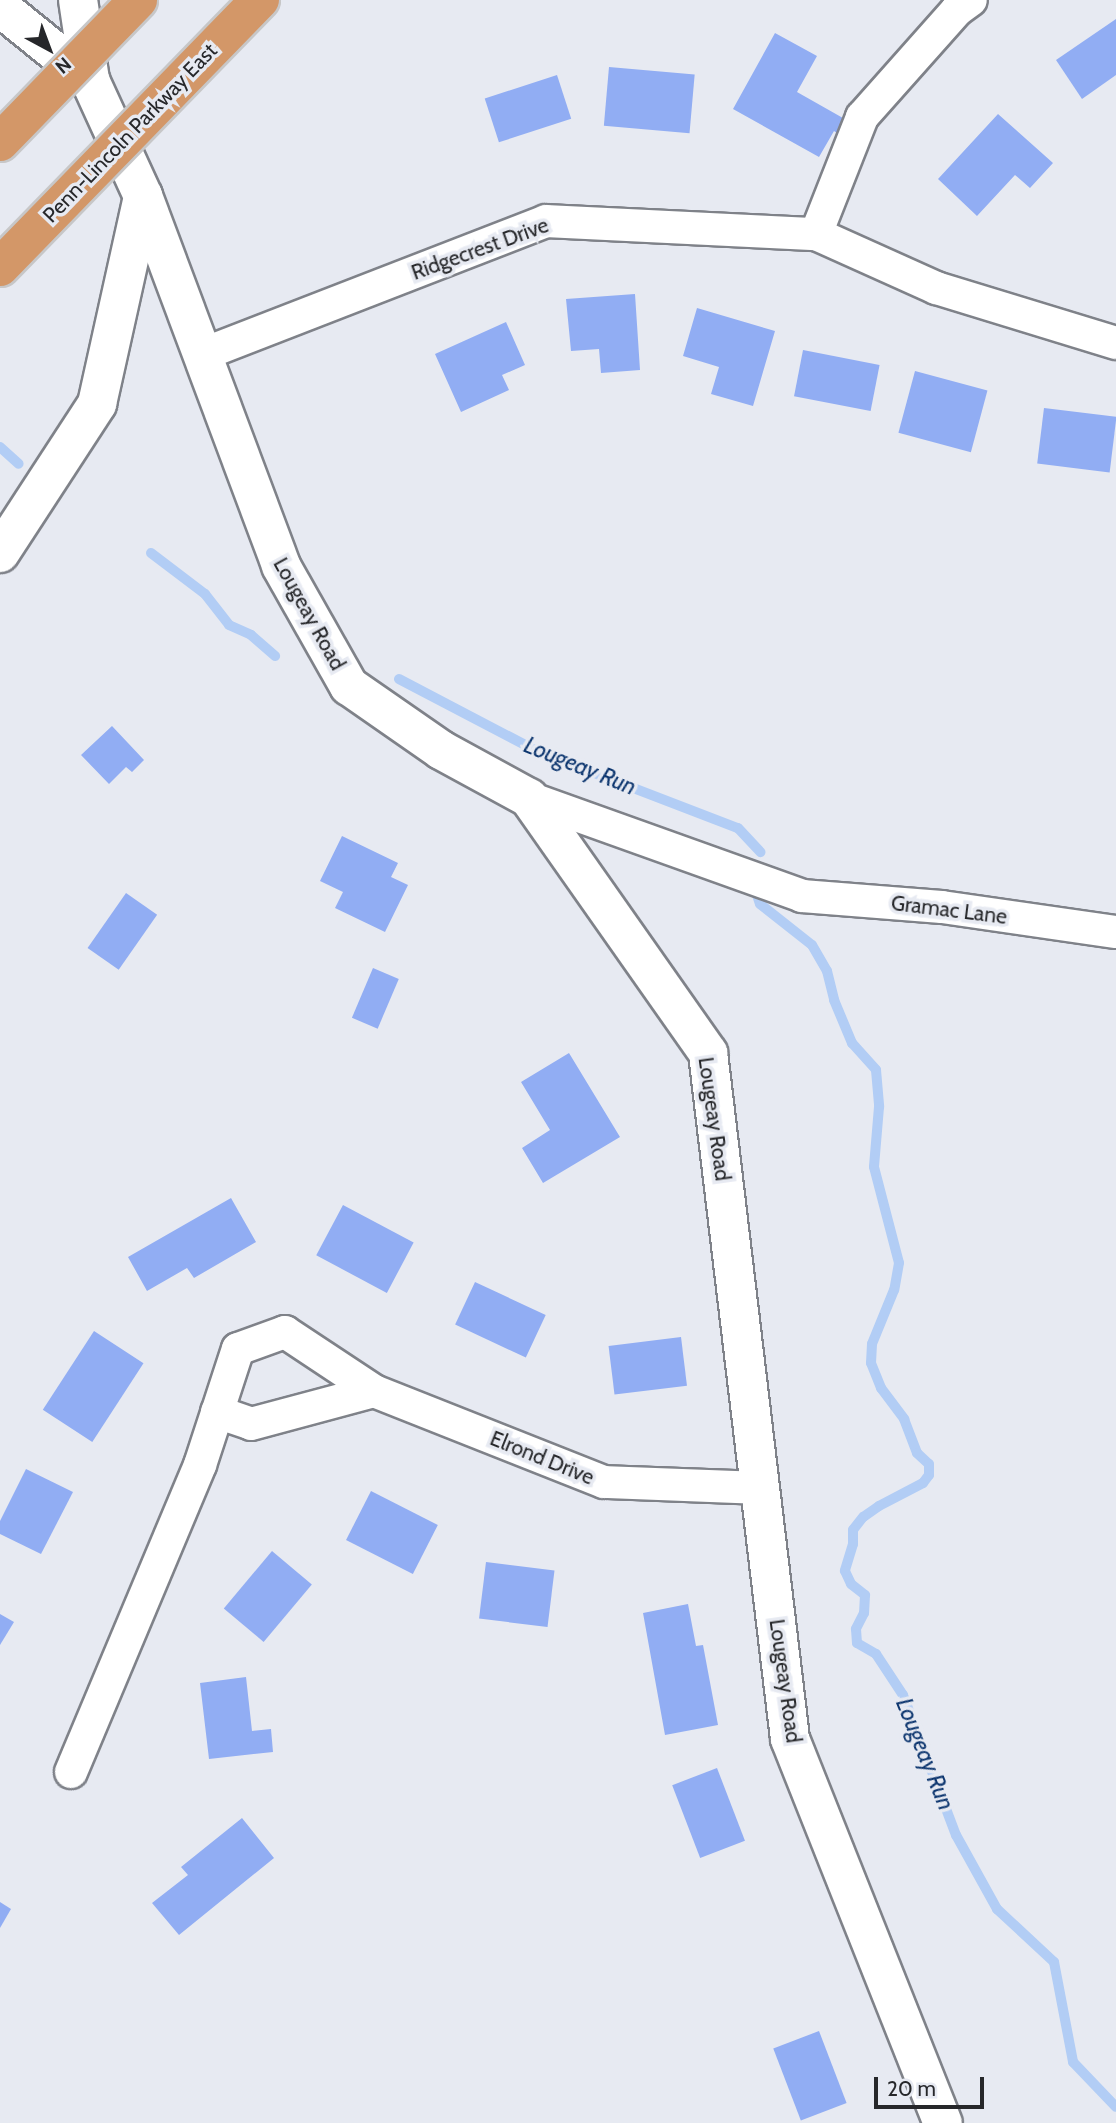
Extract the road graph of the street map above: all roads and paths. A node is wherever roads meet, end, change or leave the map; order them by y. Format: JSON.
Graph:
{"nodes":[{"id":1,"x":78,"y":0,"type":"edge"},
{"id":2,"x":138,"y":0,"type":"edge"},
{"id":3,"x":260,"y":0,"type":"edge"},
{"id":4,"x":971,"y":0,"type":"edge"},
{"id":5,"x":0,"y":7,"type":"edge"},
{"id":6,"x":90,"y":79,"type":"junction"},
{"id":7,"x":0,"y":142,"type":"edge"},
{"id":8,"x":143,"y":196,"type":"junction"},
{"id":9,"x":816,"y":234,"type":"junction"},
{"id":10,"x":0,"y":267,"type":"edge"},
{"id":11,"x":1116,"y":343,"type":"edge"},
{"id":12,"x":201,"y":355,"type":"junction"},
{"id":13,"x":0,"y":554,"type":"edge"},
{"id":14,"x":529,"y":798,"type":"junction"},
{"id":15,"x":1116,"y":932,"type":"edge"},
{"id":16,"x":374,"y":1391,"type":"junction"},
{"id":17,"x":217,"y":1412,"type":"junction"},
{"id":18,"x":759,"y":1488,"type":"junction"},
{"id":19,"x":71,"y":1772,"type":"dead end"},
{"id":20,"x":943,"y":2123,"type":"edge"}],
"edges":[{"from":1,"to":6,"type":"street"},
{"from":2,"to":7,"type":"highway","bridge":true},
{"from":3,"to":10,"type":"highway","name":"Penn-Lincoln Parkway East","bridge":true},
{"from":4,"to":9,"type":"street"},
{"from":5,"to":6,"type":"street"},
{"from":6,"to":8,"type":"street","name":"Lougeay Road"},
{"from":8,"to":12,"type":"street","name":"Lougeay Road"},
{"from":8,"to":13,"type":"street"},
{"from":9,"to":11,"type":"street","name":"Ridgecrest Drive"},
{"from":9,"to":12,"type":"street","name":"Ridgecrest Drive"},
{"from":12,"to":14,"type":"street","name":"Lougeay Road"},
{"from":14,"to":15,"type":"street","name":"Gramac Lane"},
{"from":14,"to":18,"type":"street","name":"Lougeay Road"},
{"from":16,"to":17,"type":"street"},
{"from":16,"to":17,"type":"street","name":"Elrond Drive"},
{"from":16,"to":18,"type":"street","name":"Elrond Drive"},
{"from":17,"to":19,"type":"street","name":"Elrond Drive"},
{"from":18,"to":20,"type":"street","name":"Lougeay Road"}]}
